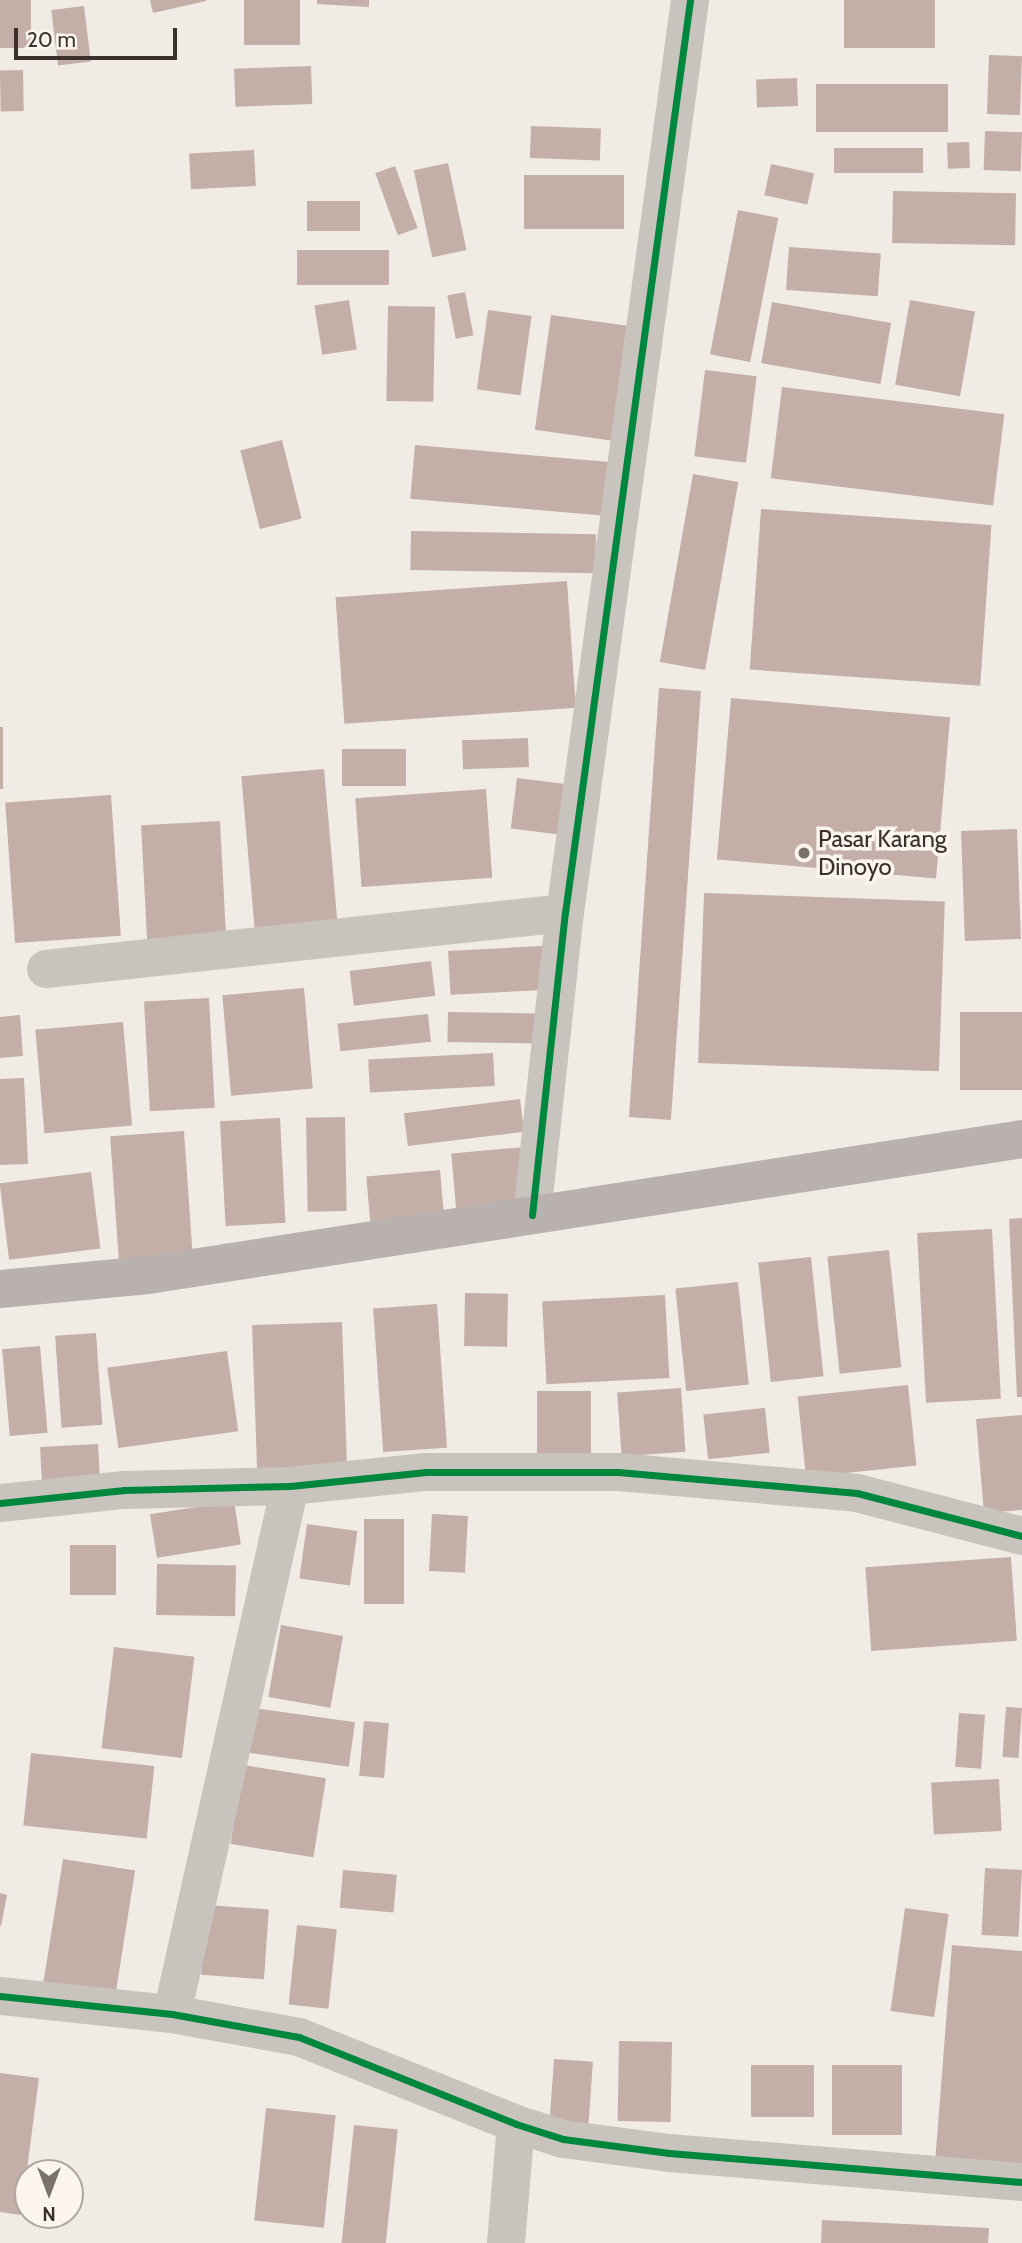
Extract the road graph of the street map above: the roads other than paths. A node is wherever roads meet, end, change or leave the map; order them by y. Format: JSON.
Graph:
{"nodes":[{"id":1,"x":690,"y":0,"type":"edge"},
{"id":2,"x":565,"y":913,"type":"junction"},
{"id":3,"x":46,"y":969,"type":"dead end"},
{"id":4,"x":1022,"y":1139,"type":"edge"},
{"id":5,"x":532,"y":1214,"type":"junction"},
{"id":6,"x":0,"y":1289,"type":"edge"},
{"id":7,"x":290,"y":1486,"type":"junction"},
{"id":8,"x":0,"y":1503,"type":"edge"},
{"id":9,"x":1022,"y":1536,"type":"edge"},
{"id":10,"x":0,"y":1996,"type":"edge"},
{"id":11,"x":172,"y":2014,"type":"junction"},
{"id":12,"x":516,"y":2124,"type":"junction"},
{"id":13,"x":1022,"y":2182,"type":"edge"},
{"id":14,"x":506,"y":2243,"type":"edge"}],
"edges":[{"from":1,"to":2,"type":"street"},
{"from":2,"to":3,"type":"street"},
{"from":2,"to":5,"type":"street"},
{"from":4,"to":5,"type":"main road"},
{"from":5,"to":6,"type":"main road"},
{"from":7,"to":8,"type":"street"},
{"from":7,"to":9,"type":"street"},
{"from":7,"to":11,"type":"street"},
{"from":10,"to":11,"type":"street"},
{"from":11,"to":12,"type":"street"},
{"from":12,"to":13,"type":"street"},
{"from":12,"to":14,"type":"street"}]}
